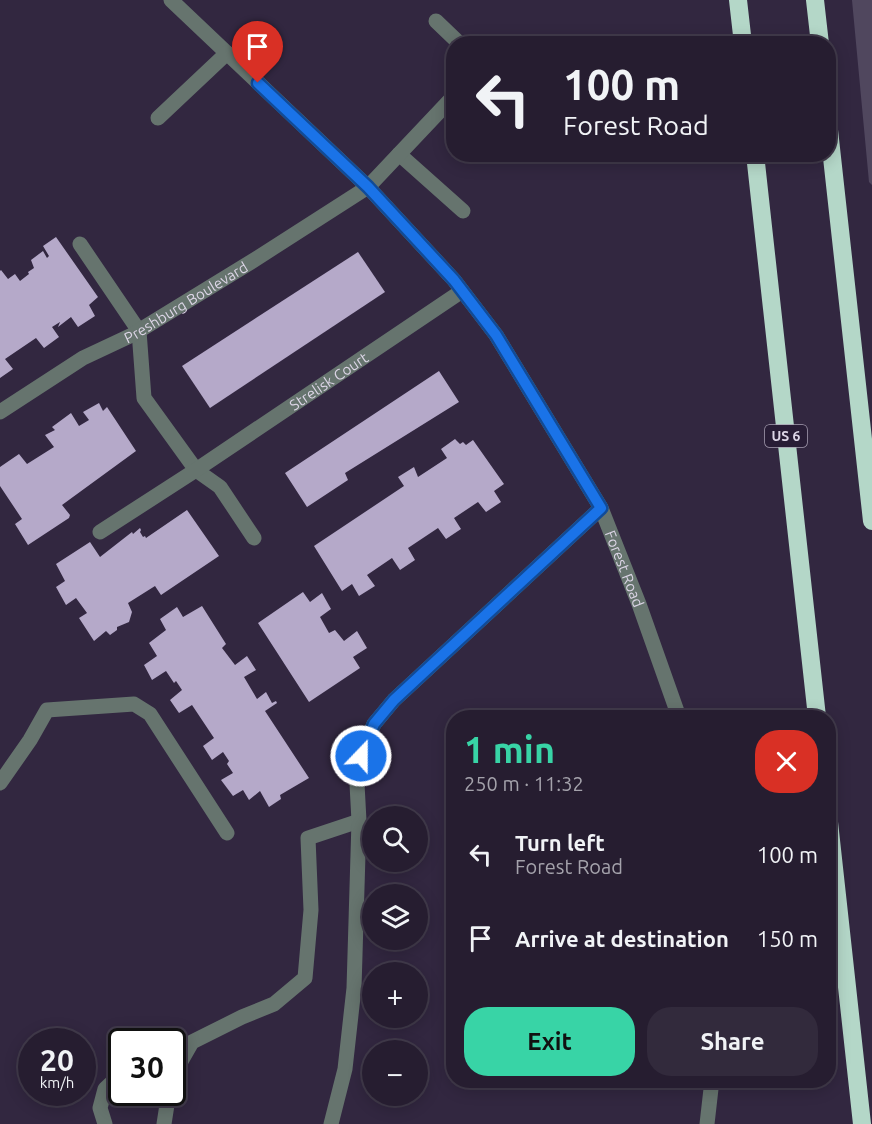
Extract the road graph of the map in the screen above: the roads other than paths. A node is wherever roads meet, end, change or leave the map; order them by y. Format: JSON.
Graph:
{"nodes":[{"id":1,"x":171,"y":0,"type":"edge"},
{"id":2,"x":738,"y":0,"type":"edge"},
{"id":3,"x":815,"y":0,"type":"edge"},
{"id":4,"x":436,"y":21,"type":"dead end"},
{"id":5,"x":452,"y":36,"type":"edge"},
{"id":6,"x":742,"y":36,"type":"edge"},
{"id":7,"x":818,"y":36,"type":"edge"},
{"id":8,"x":227,"y":53,"type":"junction"},
{"id":9,"x":446,"y":104,"type":"edge"},
{"id":10,"x":158,"y":118,"type":"dead end"},
{"id":11,"x":399,"y":154,"type":"junction"},
{"id":12,"x":756,"y":162,"type":"edge"},
{"id":13,"x":833,"y":162,"type":"edge"},
{"id":14,"x":368,"y":187,"type":"junction"},
{"id":15,"x":463,"y":210,"type":"dead end"},
{"id":16,"x":80,"y":244,"type":"dead end"},
{"id":17,"x":462,"y":291,"type":"junction"},
{"id":18,"x":139,"y":331,"type":"junction"},
{"id":19,"x":0,"y":412,"type":"edge"},
{"id":20,"x":196,"y":470,"type":"junction"},
{"id":21,"x":601,"y":508,"type":"junction"},
{"id":22,"x":872,"y":521,"type":"edge"},
{"id":23,"x":100,"y":532,"type":"dead end"},
{"id":24,"x":254,"y":537,"type":"dead end"},
{"id":25,"x":677,"y":710,"type":"edge"},
{"id":26,"x":817,"y":710,"type":"edge"},
{"id":27,"x":0,"y":783,"type":"edge"},
{"id":28,"x":359,"y":821,"type":"junction"},
{"id":29,"x":227,"y":833,"type":"dead end"},
{"id":30,"x":836,"y":886,"type":"edge"},
{"id":31,"x":186,"y":1052,"type":"edge"},
{"id":32,"x":108,"y":1086,"type":"edge"},
{"id":33,"x":711,"y":1088,"type":"edge"},
{"id":34,"x":167,"y":1106,"type":"edge"},
{"id":35,"x":105,"y":1124,"type":"edge"},
{"id":36,"x":164,"y":1124,"type":"edge"},
{"id":37,"x":331,"y":1124,"type":"edge"},
{"id":38,"x":706,"y":1124,"type":"edge"},
{"id":39,"x":862,"y":1124,"type":"edge"}],
"edges":[{"from":1,"to":8,"type":"street","name":"Forest Road"},
{"from":2,"to":6,"type":"highway"},
{"from":3,"to":7,"type":"highway"},
{"from":4,"to":5,"type":"street"},
{"from":8,"to":10,"type":"street"},
{"from":8,"to":14,"type":"street","name":"Forest Road"},
{"from":9,"to":11,"type":"street","name":"Preshburg Boulevard"},
{"from":11,"to":14,"type":"street","name":"Preshburg Boulevard"},
{"from":11,"to":15,"type":"street"},
{"from":12,"to":26,"type":"highway","number":"US 6"},
{"from":13,"to":22,"type":"highway"},
{"from":14,"to":17,"type":"street","name":"Forest Road"},
{"from":14,"to":18,"type":"street","name":"Preshburg Boulevard"},
{"from":16,"to":18,"type":"street"},
{"from":17,"to":20,"type":"street","name":"Strelisk Court"},
{"from":17,"to":21,"type":"street","name":"Forest Road"},
{"from":18,"to":19,"type":"street","name":"Preshburg Boulevard"},
{"from":18,"to":20,"type":"street"},
{"from":20,"to":23,"type":"street","name":"Strelisk Court"},
{"from":20,"to":24,"type":"street"},
{"from":21,"to":25,"type":"street","name":"Forest Road"},
{"from":21,"to":28,"type":"street"},
{"from":27,"to":29,"type":"street"},
{"from":28,"to":31,"type":"street"},
{"from":28,"to":37,"type":"street"},
{"from":30,"to":39,"type":"highway"},
{"from":32,"to":35,"type":"street"},
{"from":33,"to":38,"type":"street"},
{"from":34,"to":36,"type":"street"}]}
